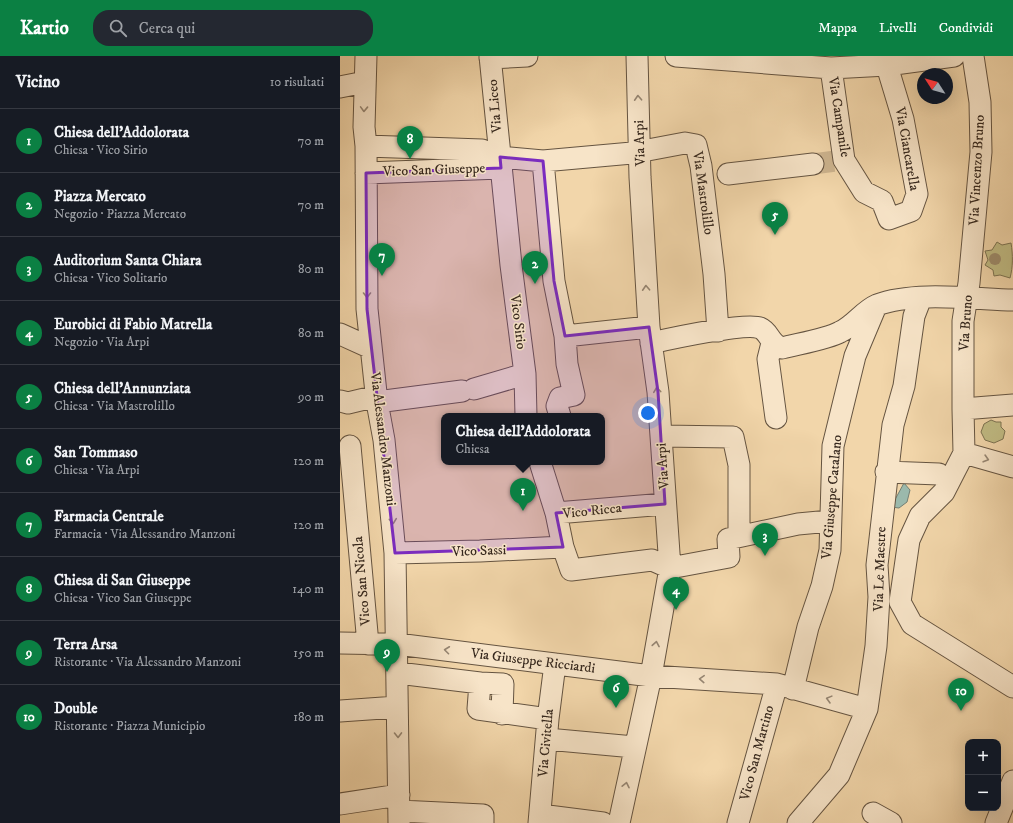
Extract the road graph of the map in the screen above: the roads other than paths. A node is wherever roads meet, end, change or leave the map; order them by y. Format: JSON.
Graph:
{"nodes":[{"id":1,"x":366,"y":56,"type":"edge"},
{"id":2,"x":527,"y":56,"type":"edge"},
{"id":3,"x":637,"y":56,"type":"edge"},
{"id":4,"x":954,"y":56,"type":"edge"},
{"id":5,"x":973,"y":56,"type":"edge"},
{"id":6,"x":490,"y":57,"type":"edge"},
{"id":7,"x":689,"y":57,"type":"edge"},
{"id":8,"x":886,"y":61,"type":"edge"},
{"id":9,"x":832,"y":68,"type":"junction"},
{"id":10,"x":365,"y":82,"type":"junction"},
{"id":11,"x":340,"y":86,"type":"edge"},
{"id":12,"x":366,"y":146,"type":"junction"},
{"id":13,"x":445,"y":149,"type":"junction"},
{"id":14,"x":641,"y":151,"type":"junction"},
{"id":15,"x":543,"y":161,"type":"junction"},
{"id":16,"x":500,"y":162,"type":"junction"},
{"id":17,"x":813,"y":164,"type":"tunnel mouth"},
{"id":18,"x":445,"y":171,"type":"junction"},
{"id":19,"x":366,"y":173,"type":"junction"},
{"id":20,"x":716,"y":175,"type":"junction"},
{"id":21,"x":889,"y":220,"type":"joint"},
{"id":22,"x":973,"y":236,"type":"joint"},
{"id":23,"x":921,"y":298,"type":"junction"},
{"id":24,"x":966,"y":298,"type":"junction"},
{"id":25,"x":1013,"y":300,"type":"edge"},
{"id":26,"x":876,"y":306,"type":"junction"},
{"id":27,"x":718,"y":331,"type":"junction"},
{"id":28,"x":340,"y":334,"type":"edge"},
{"id":29,"x":650,"y":335,"type":"junction"},
{"id":30,"x":565,"y":336,"type":"junction"},
{"id":31,"x":769,"y":338,"type":"junction"},
{"id":32,"x":372,"y":348,"type":"junction"},
{"id":33,"x":525,"y":374,"type":"junction"},
{"id":34,"x":377,"y":399,"type":"junction"},
{"id":35,"x":340,"y":402,"type":"edge"},
{"id":36,"x":1013,"y":405,"type":"edge"},
{"id":37,"x":963,"y":409,"type":"junction"},
{"id":38,"x":526,"y":413,"type":"edge"},
{"id":39,"x":559,"y":413,"type":"edge"},
{"id":40,"x":776,"y":418,"type":"dead end"},
{"id":41,"x":661,"y":436,"type":"junction"},
{"id":42,"x":384,"y":440,"type":"junction"},
{"id":43,"x":345,"y":447,"type":"edge"},
{"id":44,"x":964,"y":453,"type":"junction"},
{"id":45,"x":1012,"y":462,"type":"edge"},
{"id":46,"x":541,"y":465,"type":"edge"},
{"id":47,"x":886,"y":472,"type":"junction"},
{"id":48,"x":946,"y":475,"type":"junction"},
{"id":49,"x":665,"y":504,"type":"junction"},
{"id":50,"x":556,"y":513,"type":"junction"},
{"id":51,"x":830,"y":521,"type":"junction"},
{"id":52,"x":739,"y":528,"type":"dead end"},
{"id":53,"x":563,"y":547,"type":"junction"},
{"id":54,"x":395,"y":553,"type":"junction"},
{"id":55,"x":670,"y":568,"type":"junction"},
{"id":56,"x":340,"y":643,"type":"edge"},
{"id":57,"x":368,"y":644,"type":"junction"},
{"id":58,"x":397,"y":644,"type":"junction"},
{"id":59,"x":555,"y":664,"type":"junction"},
{"id":60,"x":398,"y":673,"type":"junction"},
{"id":61,"x":651,"y":676,"type":"junction"},
{"id":62,"x":785,"y":686,"type":"junction"},
{"id":63,"x":1013,"y":687,"type":"edge"},
{"id":64,"x":397,"y":707,"type":"junction"},
{"id":65,"x":867,"y":709,"type":"junction"},
{"id":66,"x":340,"y":711,"type":"edge"},
{"id":67,"x":547,"y":729,"type":"junction"},
{"id":68,"x":634,"y":746,"type":"junction"},
{"id":69,"x":1013,"y":781,"type":"edge"},
{"id":70,"x":340,"y":804,"type":"edge"},
{"id":71,"x":399,"y":810,"type":"edge"},
{"id":72,"x":871,"y":814,"type":"edge"},
{"id":73,"x":539,"y":819,"type":"edge"},
{"id":74,"x":483,"y":823,"type":"edge"},
{"id":75,"x":603,"y":823,"type":"edge"},
{"id":76,"x":619,"y":823,"type":"edge"},
{"id":77,"x":738,"y":823,"type":"edge"},
{"id":78,"x":798,"y":823,"type":"edge"},
{"id":79,"x":891,"y":823,"type":"edge"},
{"id":80,"x":996,"y":823,"type":"edge"}],
"edges":[{"from":1,"to":10,"type":"street","name":"Via Alessandro Manzoni"},
{"from":2,"to":6,"type":"street"},
{"from":14,"to":3,"type":"street","name":"Via Arpi","one_way":true},
{"from":4,"to":8,"type":"street"},
{"from":5,"to":22,"type":"street","name":"Via Vincenzo Bruno"},
{"from":6,"to":16,"type":"street","name":"Via Liceo"},
{"from":7,"to":9,"type":"street"},
{"from":8,"to":9,"type":"street"},
{"from":8,"to":21,"type":"street","name":"Via Ciancarella"},
{"from":9,"to":21,"type":"street","name":"Via Campanile"},
{"from":10,"to":11,"type":"street"},
{"from":10,"to":12,"type":"street","name":"Via Alessandro Manzoni","one_way":true},
{"from":12,"to":13,"type":"street","name":"Vico San Giuseppe"},
{"from":12,"to":19,"type":"street","name":"Via Alessandro Manzoni"},
{"from":13,"to":16,"type":"street","name":"Vico San Giuseppe"},
{"from":13,"to":18,"type":"street"},
{"from":14,"to":15,"type":"street","name":"Vico San Giuseppe"},
{"from":14,"to":20,"type":"street","name":"Via Mastrolillo"},
{"from":29,"to":14,"type":"street","name":"Via Arpi","one_way":true},
{"from":15,"to":16,"type":"street","name":"Vico San Giuseppe"},
{"from":15,"to":30,"type":"street"},
{"from":16,"to":18,"type":"street","name":"Vico San Giuseppe"},
{"from":16,"to":33,"type":"street","name":"Vico Sirio"},
{"from":17,"to":20,"type":"street"},
{"from":18,"to":19,"type":"street","name":"Vico San Giuseppe"},
{"from":19,"to":32,"type":"street","name":"Via Alessandro Manzoni","one_way":true},
{"from":20,"to":27,"type":"street","name":"Via Mastrolillo"},
{"from":22,"to":24,"type":"street","name":"Via Bruno"},
{"from":23,"to":24,"type":"street"},
{"from":23,"to":26,"type":"street"},
{"from":23,"to":47,"type":"street","name":"Via Le Maestre"},
{"from":24,"to":25,"type":"street"},
{"from":24,"to":37,"type":"street","name":"Via Bruno"},
{"from":26,"to":31,"type":"street"},
{"from":26,"to":51,"type":"street","name":"Via Giuseppe Catalano"},
{"from":27,"to":29,"type":"street"},
{"from":27,"to":31,"type":"street"},
{"from":28,"to":32,"type":"street"},
{"from":29,"to":30,"type":"street"},
{"from":41,"to":29,"type":"street","name":"Via Arpi","one_way":true},
{"from":30,"to":39,"type":"street"},
{"from":31,"to":40,"type":"street"},
{"from":32,"to":34,"type":"street","name":"Via Alessandro Manzoni"},
{"from":33,"to":34,"type":"street"},
{"from":33,"to":38,"type":"street","name":"Vico Sirio"},
{"from":34,"to":35,"type":"street"},
{"from":34,"to":42,"type":"street","name":"Via Alessandro Manzoni"},
{"from":36,"to":37,"type":"street"},
{"from":37,"to":44,"type":"street","name":"Via Bruno"},
{"from":41,"to":49,"type":"street","name":"Via Arpi"},
{"from":41,"to":52,"type":"street"},
{"from":42,"to":43,"type":"street"},
{"from":42,"to":54,"type":"street","name":"Via Alessandro Manzoni","one_way":true},
{"from":43,"to":57,"type":"street","name":"Vico San Nicola"},
{"from":44,"to":45,"type":"street","one_way":true},
{"from":44,"to":48,"type":"street"},
{"from":46,"to":50,"type":"street"},
{"from":47,"to":48,"type":"street"},
{"from":47,"to":65,"type":"street","name":"Via Le Maestre"},
{"from":48,"to":63,"type":"street"},
{"from":49,"to":50,"type":"street","name":"Vico Ricca"},
{"from":49,"to":55,"type":"street","name":"Via Arpi"},
{"from":50,"to":53,"type":"street","name":"Vico Ricca"},
{"from":51,"to":55,"type":"street"},
{"from":51,"to":62,"type":"street","name":"Via Giuseppe Catalano"},
{"from":53,"to":54,"type":"street","name":"Vico Sassi"},
{"from":53,"to":55,"type":"street","name":"Vico Ricca"},
{"from":54,"to":58,"type":"street","name":"Via Alessandro Manzoni"},
{"from":61,"to":55,"type":"street","name":"Via Arpi","one_way":true},
{"from":56,"to":57,"type":"street","name":"Via Giuseppe Ricciardi"},
{"from":57,"to":58,"type":"street","name":"Via Giuseppe Ricciardi"},
{"from":59,"to":58,"type":"street","name":"Via Giuseppe Ricciardi","one_way":true},
{"from":58,"to":60,"type":"street","name":"Via Alessandro Manzoni"},
{"from":59,"to":61,"type":"street","name":"Via Giuseppe Ricciardi"},
{"from":59,"to":67,"type":"street","name":"Via Civitella"},
{"from":60,"to":64,"type":"street","name":"Via Alessandro Manzoni"},
{"from":60,"to":67,"type":"street"},
{"from":62,"to":61,"type":"street","name":"Via Giuseppe Ricciardi","one_way":true},
{"from":61,"to":68,"type":"street","name":"Via Arpi"},
{"from":65,"to":62,"type":"street","name":"Via Giuseppe Ricciardi","one_way":true},
{"from":62,"to":77,"type":"street","name":"Vico San Martino"},
{"from":64,"to":66,"type":"street"},
{"from":64,"to":71,"type":"street","name":"Via Alessandro Manzoni","one_way":true},
{"from":65,"to":78,"type":"street","name":"Via Le Maestre"},
{"from":67,"to":68,"type":"street"},
{"from":67,"to":73,"type":"street","name":"Via Civitella"},
{"from":76,"to":68,"type":"street","name":"Via Arpi","one_way":true},
{"from":69,"to":80,"type":"street"},
{"from":70,"to":71,"type":"street"},
{"from":71,"to":74,"type":"street"},
{"from":72,"to":79,"type":"street"},
{"from":73,"to":75,"type":"street"}]}
